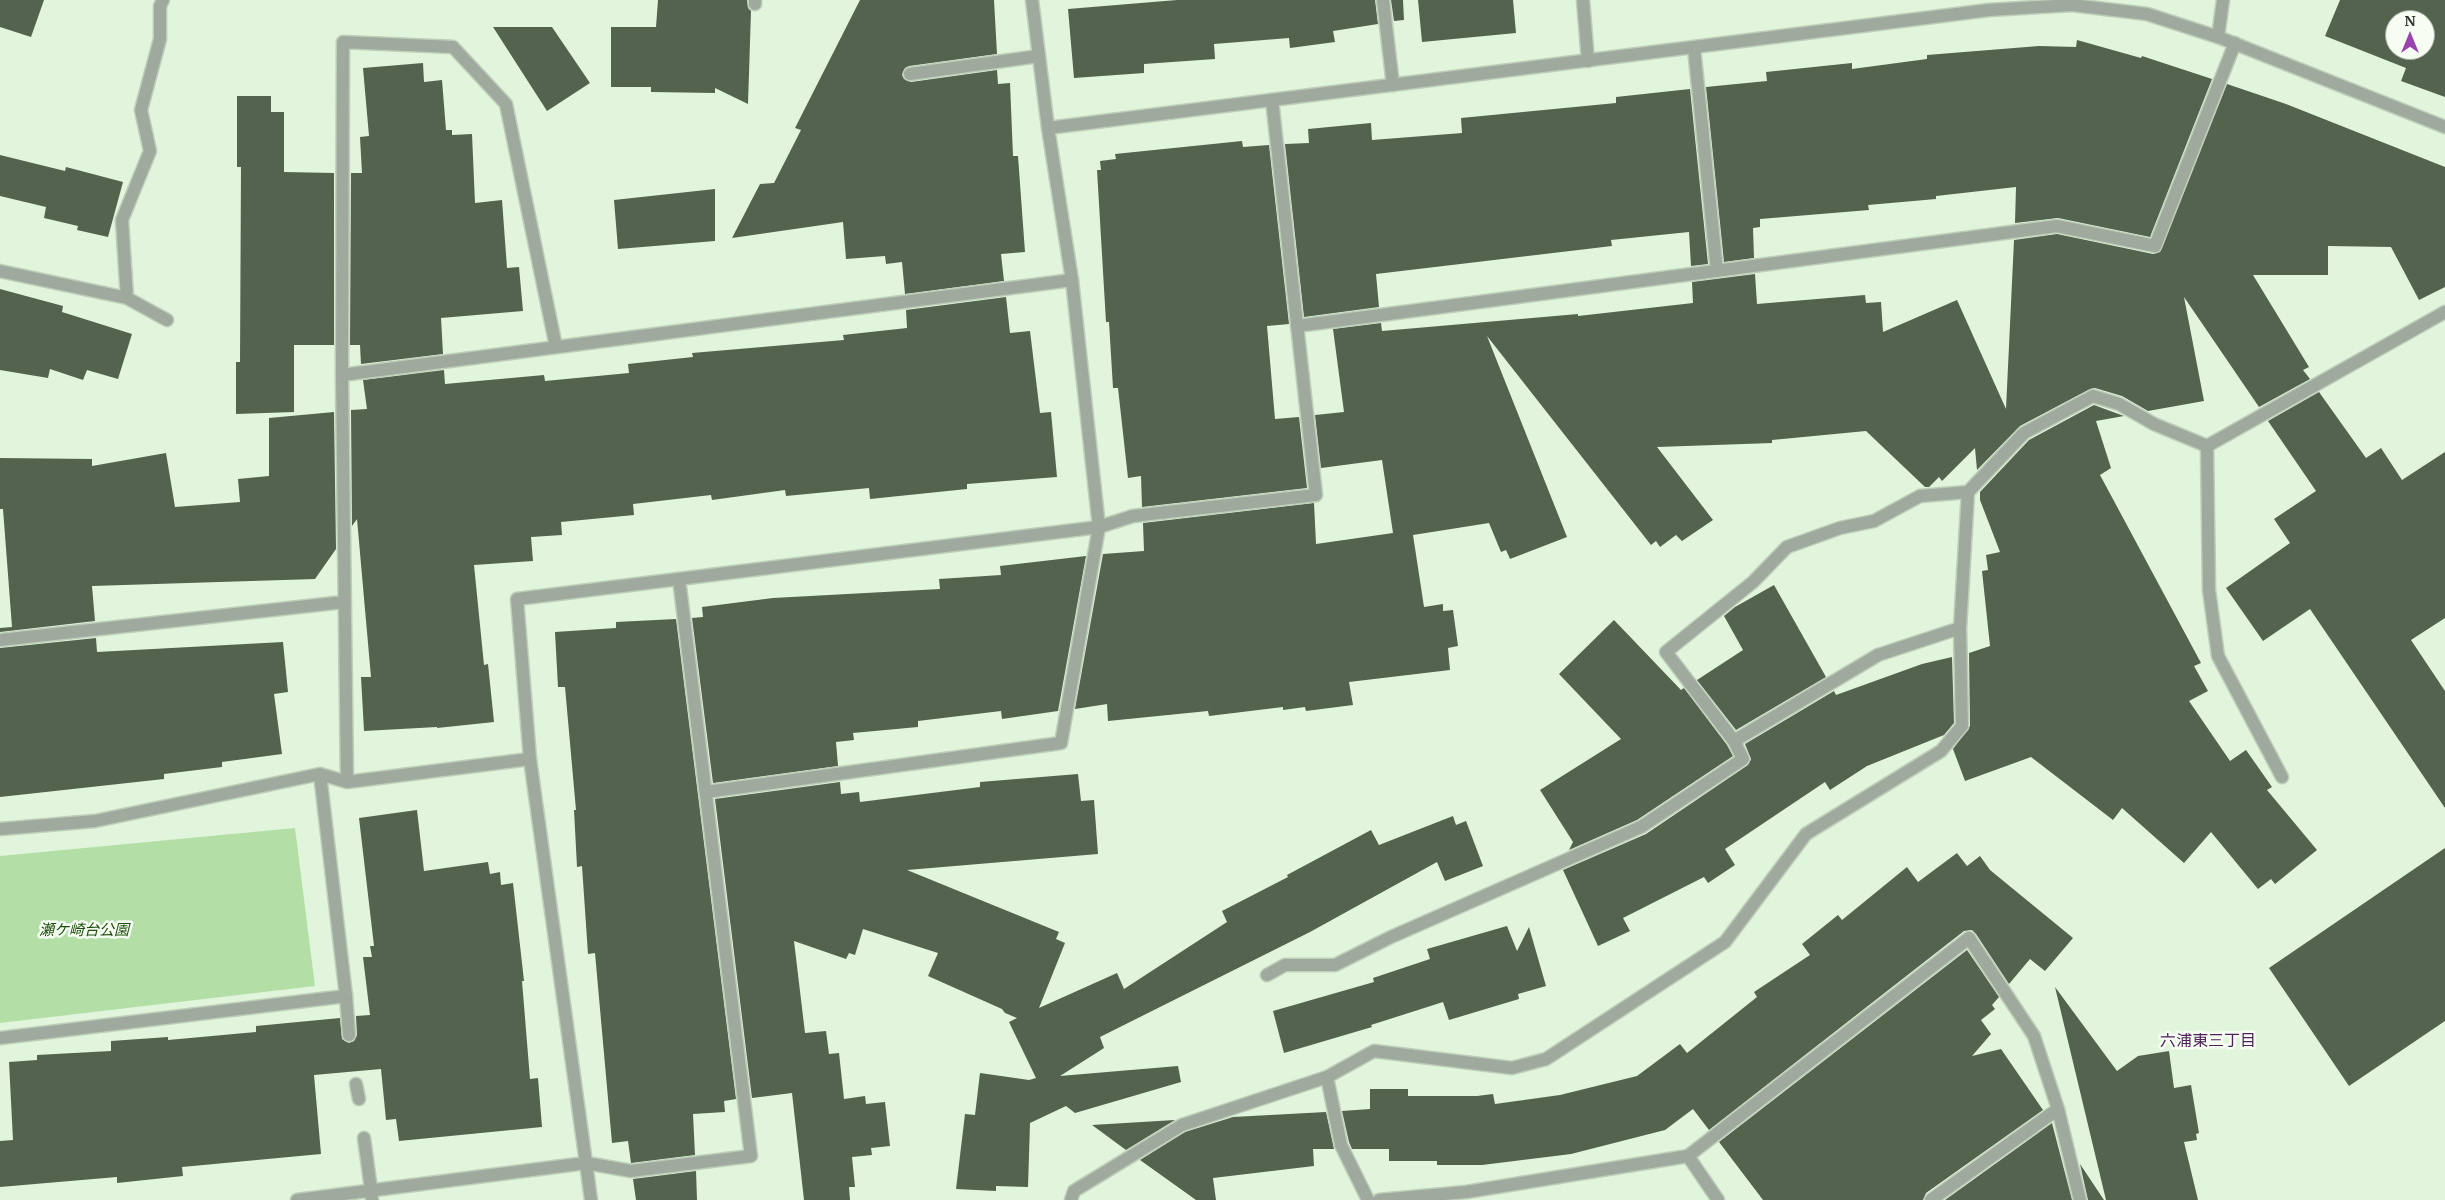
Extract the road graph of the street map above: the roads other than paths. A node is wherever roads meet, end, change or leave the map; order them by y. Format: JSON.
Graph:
{"nodes":[{"id":1,"x":163,"y":0,"type":"edge"},
{"id":2,"x":1032,"y":0,"type":"edge"},
{"id":3,"x":1383,"y":0,"type":"edge"},
{"id":4,"x":1582,"y":0,"type":"edge"},
{"id":5,"x":2223,"y":0,"type":"edge"},
{"id":6,"x":2218,"y":37,"type":"junction"},
{"id":7,"x":2235,"y":43,"type":"junction"},
{"id":8,"x":1694,"y":48,"type":"junction"},
{"id":9,"x":1039,"y":56,"type":"junction"},
{"id":10,"x":1588,"y":61,"type":"junction"},
{"id":11,"x":910,"y":74,"type":"dead end"},
{"id":12,"x":1393,"y":85,"type":"junction"},
{"id":13,"x":1272,"y":100,"type":"junction"},
{"id":14,"x":2445,"y":127,"type":"edge"},
{"id":15,"x":1048,"y":128,"type":"junction"},
{"id":16,"x":0,"y":271,"type":"edge"},
{"id":17,"x":1717,"y":271,"type":"junction"},
{"id":18,"x":1072,"y":280,"type":"junction"},
{"id":19,"x":127,"y":298,"type":"junction"},
{"id":20,"x":2445,"y":312,"type":"edge"},
{"id":21,"x":167,"y":320,"type":"dead end"},
{"id":22,"x":1297,"y":326,"type":"junction"},
{"id":23,"x":556,"y":347,"type":"junction"},
{"id":24,"x":342,"y":375,"type":"junction"},
{"id":25,"x":2207,"y":446,"type":"junction"},
{"id":26,"x":1968,"y":492,"type":"junction"},
{"id":27,"x":1099,"y":527,"type":"junction"},
{"id":28,"x":678,"y":579,"type":"junction"},
{"id":29,"x":344,"y":602,"type":"junction"},
{"id":30,"x":1960,"y":628,"type":"junction"},
{"id":31,"x":0,"y":640,"type":"edge"},
{"id":32,"x":1734,"y":741,"type":"junction"},
{"id":33,"x":530,"y":759,"type":"junction"},
{"id":34,"x":320,"y":774,"type":"junction"},
{"id":35,"x":2282,"y":777,"type":"dead end"},
{"id":36,"x":347,"y":782,"type":"junction"},
{"id":37,"x":706,"y":792,"type":"junction"},
{"id":38,"x":0,"y":829,"type":"edge"},
{"id":39,"x":1267,"y":976,"type":"dead end"},
{"id":40,"x":346,"y":996,"type":"junction"},
{"id":41,"x":349,"y":1035,"type":"dead end"},
{"id":42,"x":0,"y":1038,"type":"edge"},
{"id":43,"x":1328,"y":1077,"type":"junction"},
{"id":44,"x":356,"y":1084,"type":"dead end"},
{"id":45,"x":358,"y":1099,"type":"dead end"},
{"id":46,"x":2058,"y":1109,"type":"junction"},
{"id":47,"x":364,"y":1138,"type":"dead end"},
{"id":48,"x":1688,"y":1156,"type":"junction"},
{"id":49,"x":586,"y":1164,"type":"junction"},
{"id":50,"x":372,"y":1195,"type":"edge"},
{"id":51,"x":297,"y":1200,"type":"edge"},
{"id":52,"x":591,"y":1200,"type":"edge"},
{"id":53,"x":1071,"y":1200,"type":"edge"},
{"id":54,"x":1368,"y":1200,"type":"edge"},
{"id":55,"x":1379,"y":1200,"type":"edge"},
{"id":56,"x":1718,"y":1200,"type":"edge"},
{"id":57,"x":1931,"y":1200,"type":"edge"},
{"id":58,"x":2080,"y":1200,"type":"edge"}],
"edges":[{"from":1,"to":19,"type":"street"},
{"from":2,"to":9,"type":"street"},
{"from":3,"to":12,"type":"street"},
{"from":4,"to":10,"type":"street"},
{"from":5,"to":6,"type":"street"},
{"from":6,"to":7,"type":"street"},
{"from":6,"to":8,"type":"street"},
{"from":7,"to":14,"type":"street"},
{"from":7,"to":17,"type":"street"},
{"from":8,"to":10,"type":"street"},
{"from":8,"to":17,"type":"street"},
{"from":9,"to":11,"type":"street"},
{"from":9,"to":15,"type":"street"},
{"from":10,"to":12,"type":"street"},
{"from":12,"to":13,"type":"street"},
{"from":13,"to":15,"type":"street"},
{"from":13,"to":22,"type":"street"},
{"from":15,"to":18,"type":"street"},
{"from":16,"to":19,"type":"street"},
{"from":17,"to":22,"type":"street"},
{"from":18,"to":23,"type":"street"},
{"from":18,"to":27,"type":"street"},
{"from":19,"to":21,"type":"street"},
{"from":20,"to":25,"type":"street"},
{"from":22,"to":27,"type":"street"},
{"from":23,"to":24,"type":"street"},
{"from":23,"to":24,"type":"street"},
{"from":24,"to":29,"type":"street"},
{"from":25,"to":26,"type":"street"},
{"from":25,"to":35,"type":"street"},
{"from":26,"to":30,"type":"street"},
{"from":26,"to":32,"type":"street"},
{"from":27,"to":28,"type":"street"},
{"from":27,"to":37,"type":"street"},
{"from":28,"to":33,"type":"street"},
{"from":28,"to":37,"type":"street"},
{"from":29,"to":31,"type":"street"},
{"from":29,"to":36,"type":"street"},
{"from":30,"to":32,"type":"street"},
{"from":30,"to":43,"type":"street"},
{"from":32,"to":39,"type":"street"},
{"from":33,"to":36,"type":"street"},
{"from":33,"to":49,"type":"street"},
{"from":34,"to":36,"type":"street"},
{"from":34,"to":38,"type":"street"},
{"from":34,"to":40,"type":"street"},
{"from":37,"to":49,"type":"street"},
{"from":40,"to":41,"type":"street"},
{"from":40,"to":42,"type":"street"},
{"from":43,"to":53,"type":"street"},
{"from":43,"to":54,"type":"street"},
{"from":44,"to":45,"type":"street"},
{"from":46,"to":48,"type":"street"},
{"from":46,"to":57,"type":"street"},
{"from":46,"to":58,"type":"street"},
{"from":47,"to":50,"type":"street"},
{"from":48,"to":55,"type":"street"},
{"from":48,"to":56,"type":"street"},
{"from":49,"to":50,"type":"street"},
{"from":49,"to":52,"type":"street"},
{"from":50,"to":51,"type":"street"}]}
